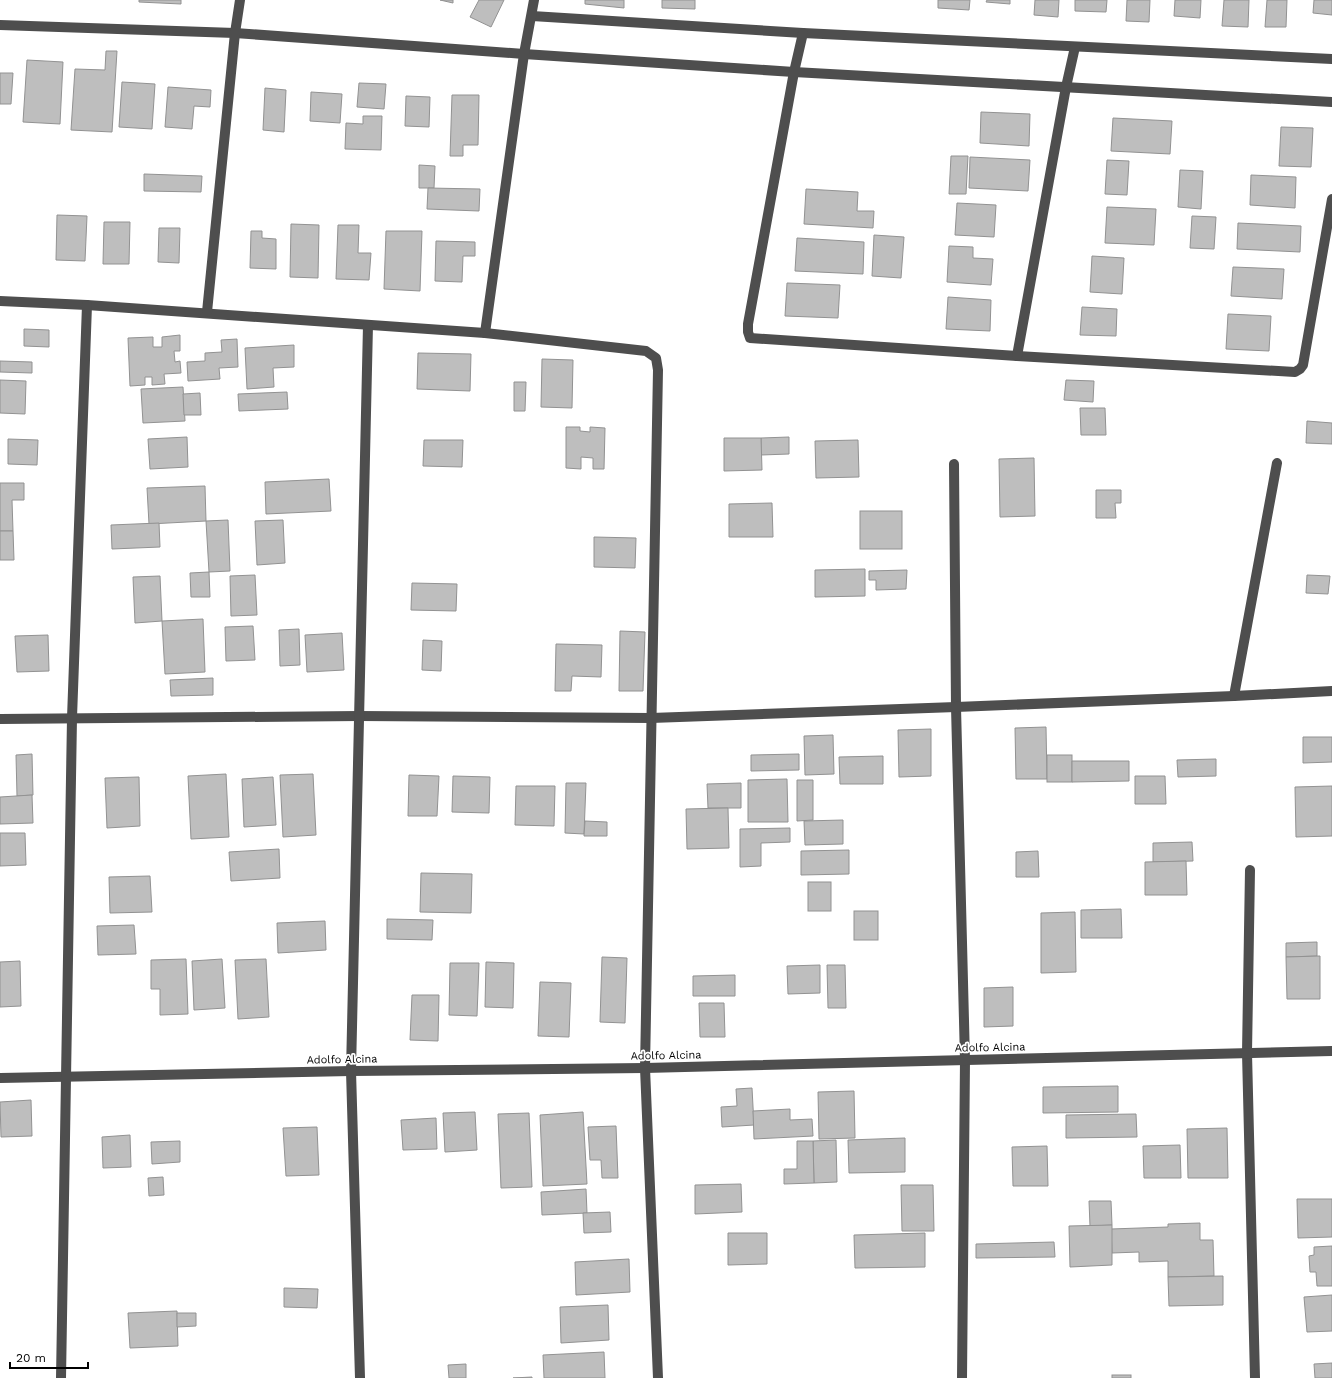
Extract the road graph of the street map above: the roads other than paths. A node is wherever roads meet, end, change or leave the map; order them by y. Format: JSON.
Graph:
{"nodes":[{"id":1,"x":240,"y":0,"type":"edge"},
{"id":2,"x":534,"y":0,"type":"edge"},
{"id":3,"x":532,"y":16,"type":"junction"},
{"id":4,"x":0,"y":25,"type":"edge"},
{"id":5,"x":234,"y":33,"type":"junction"},
{"id":6,"x":803,"y":33,"type":"junction"},
{"id":7,"x":1075,"y":47,"type":"junction"},
{"id":8,"x":524,"y":54,"type":"junction"},
{"id":9,"x":1332,"y":59,"type":"edge"},
{"id":10,"x":794,"y":72,"type":"junction"},
{"id":11,"x":1066,"y":86,"type":"junction"},
{"id":12,"x":1332,"y":102,"type":"edge"},
{"id":13,"x":1332,"y":199,"type":"edge"},
{"id":14,"x":0,"y":301,"type":"edge"},
{"id":15,"x":87,"y":305,"type":"junction"},
{"id":16,"x":207,"y":312,"type":"junction"},
{"id":17,"x":368,"y":325,"type":"junction"},
{"id":18,"x":484,"y":333,"type":"junction"},
{"id":19,"x":1017,"y":356,"type":"junction"},
{"id":20,"x":1277,"y":463,"type":"dead end"},
{"id":21,"x":954,"y":464,"type":"dead end"},
{"id":22,"x":1332,"y":691,"type":"edge"},
{"id":23,"x":1234,"y":696,"type":"junction"},
{"id":24,"x":956,"y":708,"type":"junction"},
{"id":25,"x":359,"y":716,"type":"junction"},
{"id":26,"x":72,"y":718,"type":"junction"},
{"id":27,"x":651,"y":718,"type":"junction"},
{"id":28,"x":0,"y":719,"type":"edge"},
{"id":29,"x":1250,"y":870,"type":"dead end"},
{"id":30,"x":1332,"y":1051,"type":"edge"},
{"id":31,"x":1247,"y":1053,"type":"junction"},
{"id":32,"x":965,"y":1060,"type":"junction"},
{"id":33,"x":645,"y":1068,"type":"junction"},
{"id":34,"x":351,"y":1071,"type":"junction"},
{"id":35,"x":66,"y":1077,"type":"junction"},
{"id":36,"x":0,"y":1078,"type":"edge"},
{"id":37,"x":61,"y":1378,"type":"edge"},
{"id":38,"x":360,"y":1378,"type":"edge"},
{"id":39,"x":658,"y":1378,"type":"edge"},
{"id":40,"x":962,"y":1378,"type":"edge"},
{"id":41,"x":1255,"y":1378,"type":"edge"}],
"edges":[{"from":1,"to":5,"type":"street"},
{"from":2,"to":3,"type":"street"},
{"from":3,"to":6,"type":"street"},
{"from":3,"to":8,"type":"street"},
{"from":4,"to":5,"type":"street"},
{"from":5,"to":8,"type":"street"},
{"from":5,"to":16,"type":"street"},
{"from":6,"to":7,"type":"street"},
{"from":6,"to":10,"type":"street"},
{"from":7,"to":9,"type":"street"},
{"from":7,"to":11,"type":"street"},
{"from":8,"to":10,"type":"street"},
{"from":8,"to":18,"type":"street"},
{"from":10,"to":11,"type":"street"},
{"from":10,"to":19,"type":"street"},
{"from":11,"to":12,"type":"street"},
{"from":11,"to":19,"type":"street"},
{"from":13,"to":19,"type":"street"},
{"from":14,"to":15,"type":"street"},
{"from":15,"to":16,"type":"street"},
{"from":15,"to":26,"type":"street"},
{"from":16,"to":17,"type":"street"},
{"from":17,"to":18,"type":"street"},
{"from":17,"to":25,"type":"street"},
{"from":18,"to":27,"type":"street"},
{"from":20,"to":23,"type":"street"},
{"from":21,"to":24,"type":"street"},
{"from":22,"to":23,"type":"street"},
{"from":23,"to":24,"type":"street"},
{"from":24,"to":27,"type":"street"},
{"from":24,"to":32,"type":"street"},
{"from":25,"to":26,"type":"street"},
{"from":25,"to":27,"type":"street"},
{"from":25,"to":34,"type":"street"},
{"from":26,"to":28,"type":"street"},
{"from":26,"to":35,"type":"street"},
{"from":27,"to":33,"type":"street"},
{"from":29,"to":31,"type":"street"},
{"from":30,"to":31,"type":"street","name":"Adolfo Alcina"},
{"from":31,"to":32,"type":"street","name":"Adolfo Alcina"},
{"from":31,"to":41,"type":"street"},
{"from":32,"to":33,"type":"street","name":"Adolfo Alcina"},
{"from":32,"to":40,"type":"street"},
{"from":33,"to":34,"type":"street","name":"Adolfo Alcina"},
{"from":33,"to":39,"type":"street"},
{"from":34,"to":35,"type":"street","name":"Adolfo Alcina"},
{"from":34,"to":38,"type":"street"},
{"from":35,"to":36,"type":"street","name":"Adolfo Alcina"},
{"from":35,"to":37,"type":"street"}]}
